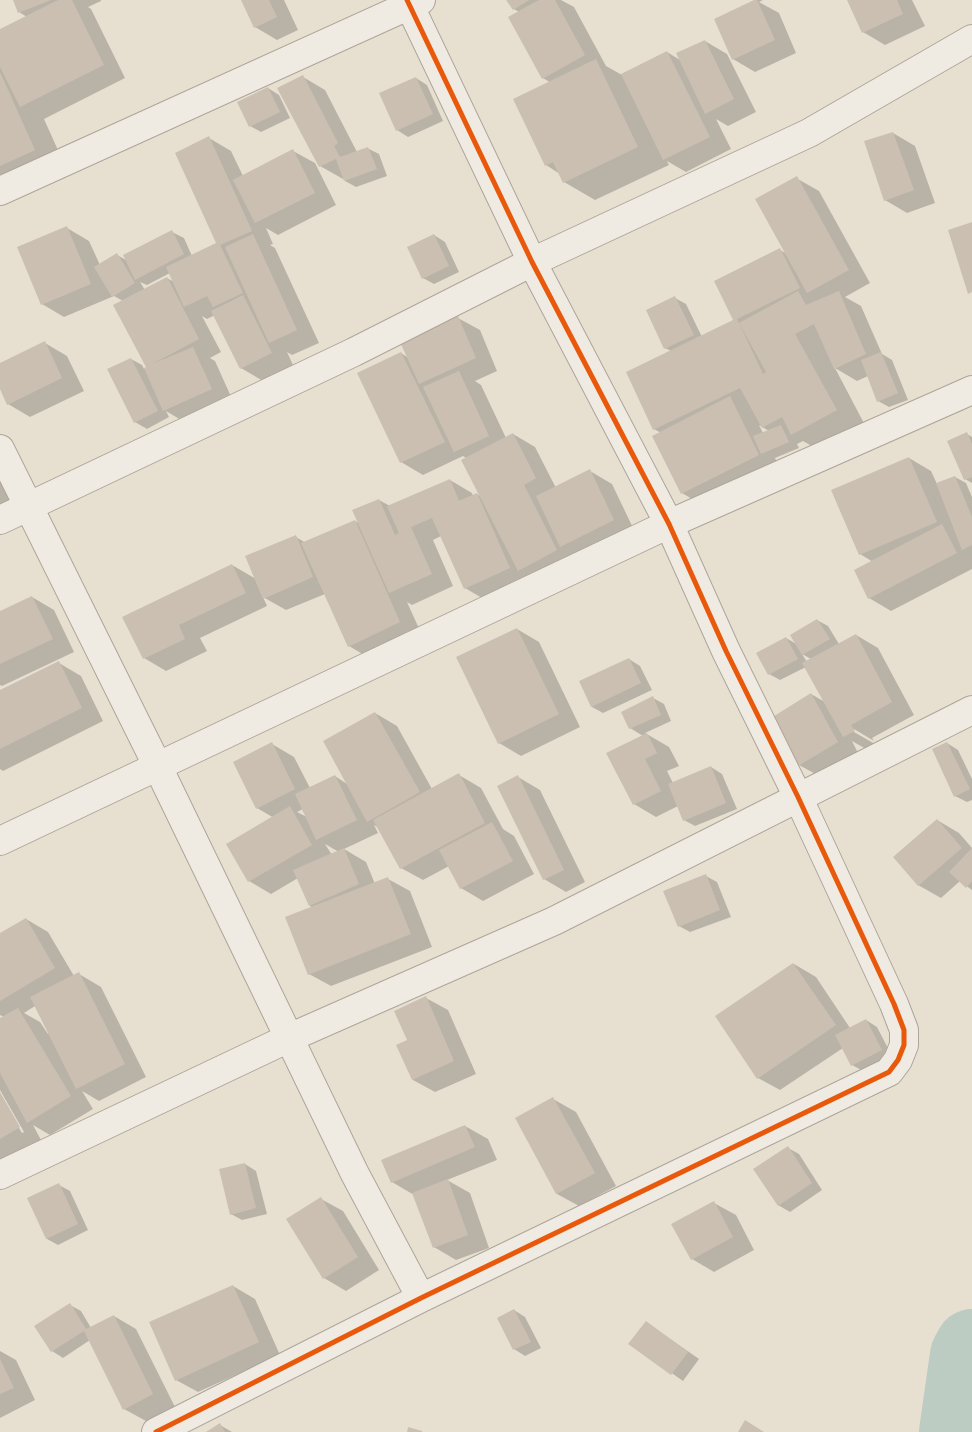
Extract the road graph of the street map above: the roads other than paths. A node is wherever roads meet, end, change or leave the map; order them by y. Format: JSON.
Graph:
{"nodes":[{"id":1,"x":413,"y":2,"type":"edge"},
{"id":2,"x":972,"y":39,"type":"edge"},
{"id":3,"x":0,"y":192,"type":"edge"},
{"id":4,"x":532,"y":262,"type":"junction"},
{"id":5,"x":972,"y":390,"type":"edge"},
{"id":6,"x":0,"y":449,"type":"edge"},
{"id":7,"x":28,"y":507,"type":"junction"},
{"id":8,"x":0,"y":520,"type":"edge"},
{"id":9,"x":669,"y":524,"type":"junction"},
{"id":10,"x":972,"y":710,"type":"edge"},
{"id":11,"x":157,"y":766,"type":"junction"},
{"id":12,"x":798,"y":797,"type":"junction"},
{"id":13,"x":0,"y":841,"type":"edge"},
{"id":14,"x":289,"y":1038,"type":"junction"},
{"id":15,"x":0,"y":1175,"type":"edge"},
{"id":16,"x":421,"y":1298,"type":"junction"},
{"id":17,"x":156,"y":1432,"type":"edge"}],
"edges":[{"from":1,"to":3,"type":"street"},
{"from":1,"to":4,"type":"street"},
{"from":2,"to":4,"type":"street"},
{"from":4,"to":7,"type":"street"},
{"from":4,"to":9,"type":"street"},
{"from":5,"to":9,"type":"street"},
{"from":6,"to":7,"type":"street"},
{"from":7,"to":8,"type":"street"},
{"from":7,"to":11,"type":"street"},
{"from":9,"to":11,"type":"street"},
{"from":9,"to":12,"type":"street"},
{"from":10,"to":12,"type":"street"},
{"from":11,"to":13,"type":"street"},
{"from":11,"to":14,"type":"street"},
{"from":12,"to":14,"type":"street"},
{"from":12,"to":16,"type":"street"},
{"from":14,"to":15,"type":"street"},
{"from":14,"to":16,"type":"street"},
{"from":16,"to":17,"type":"street"}]}
